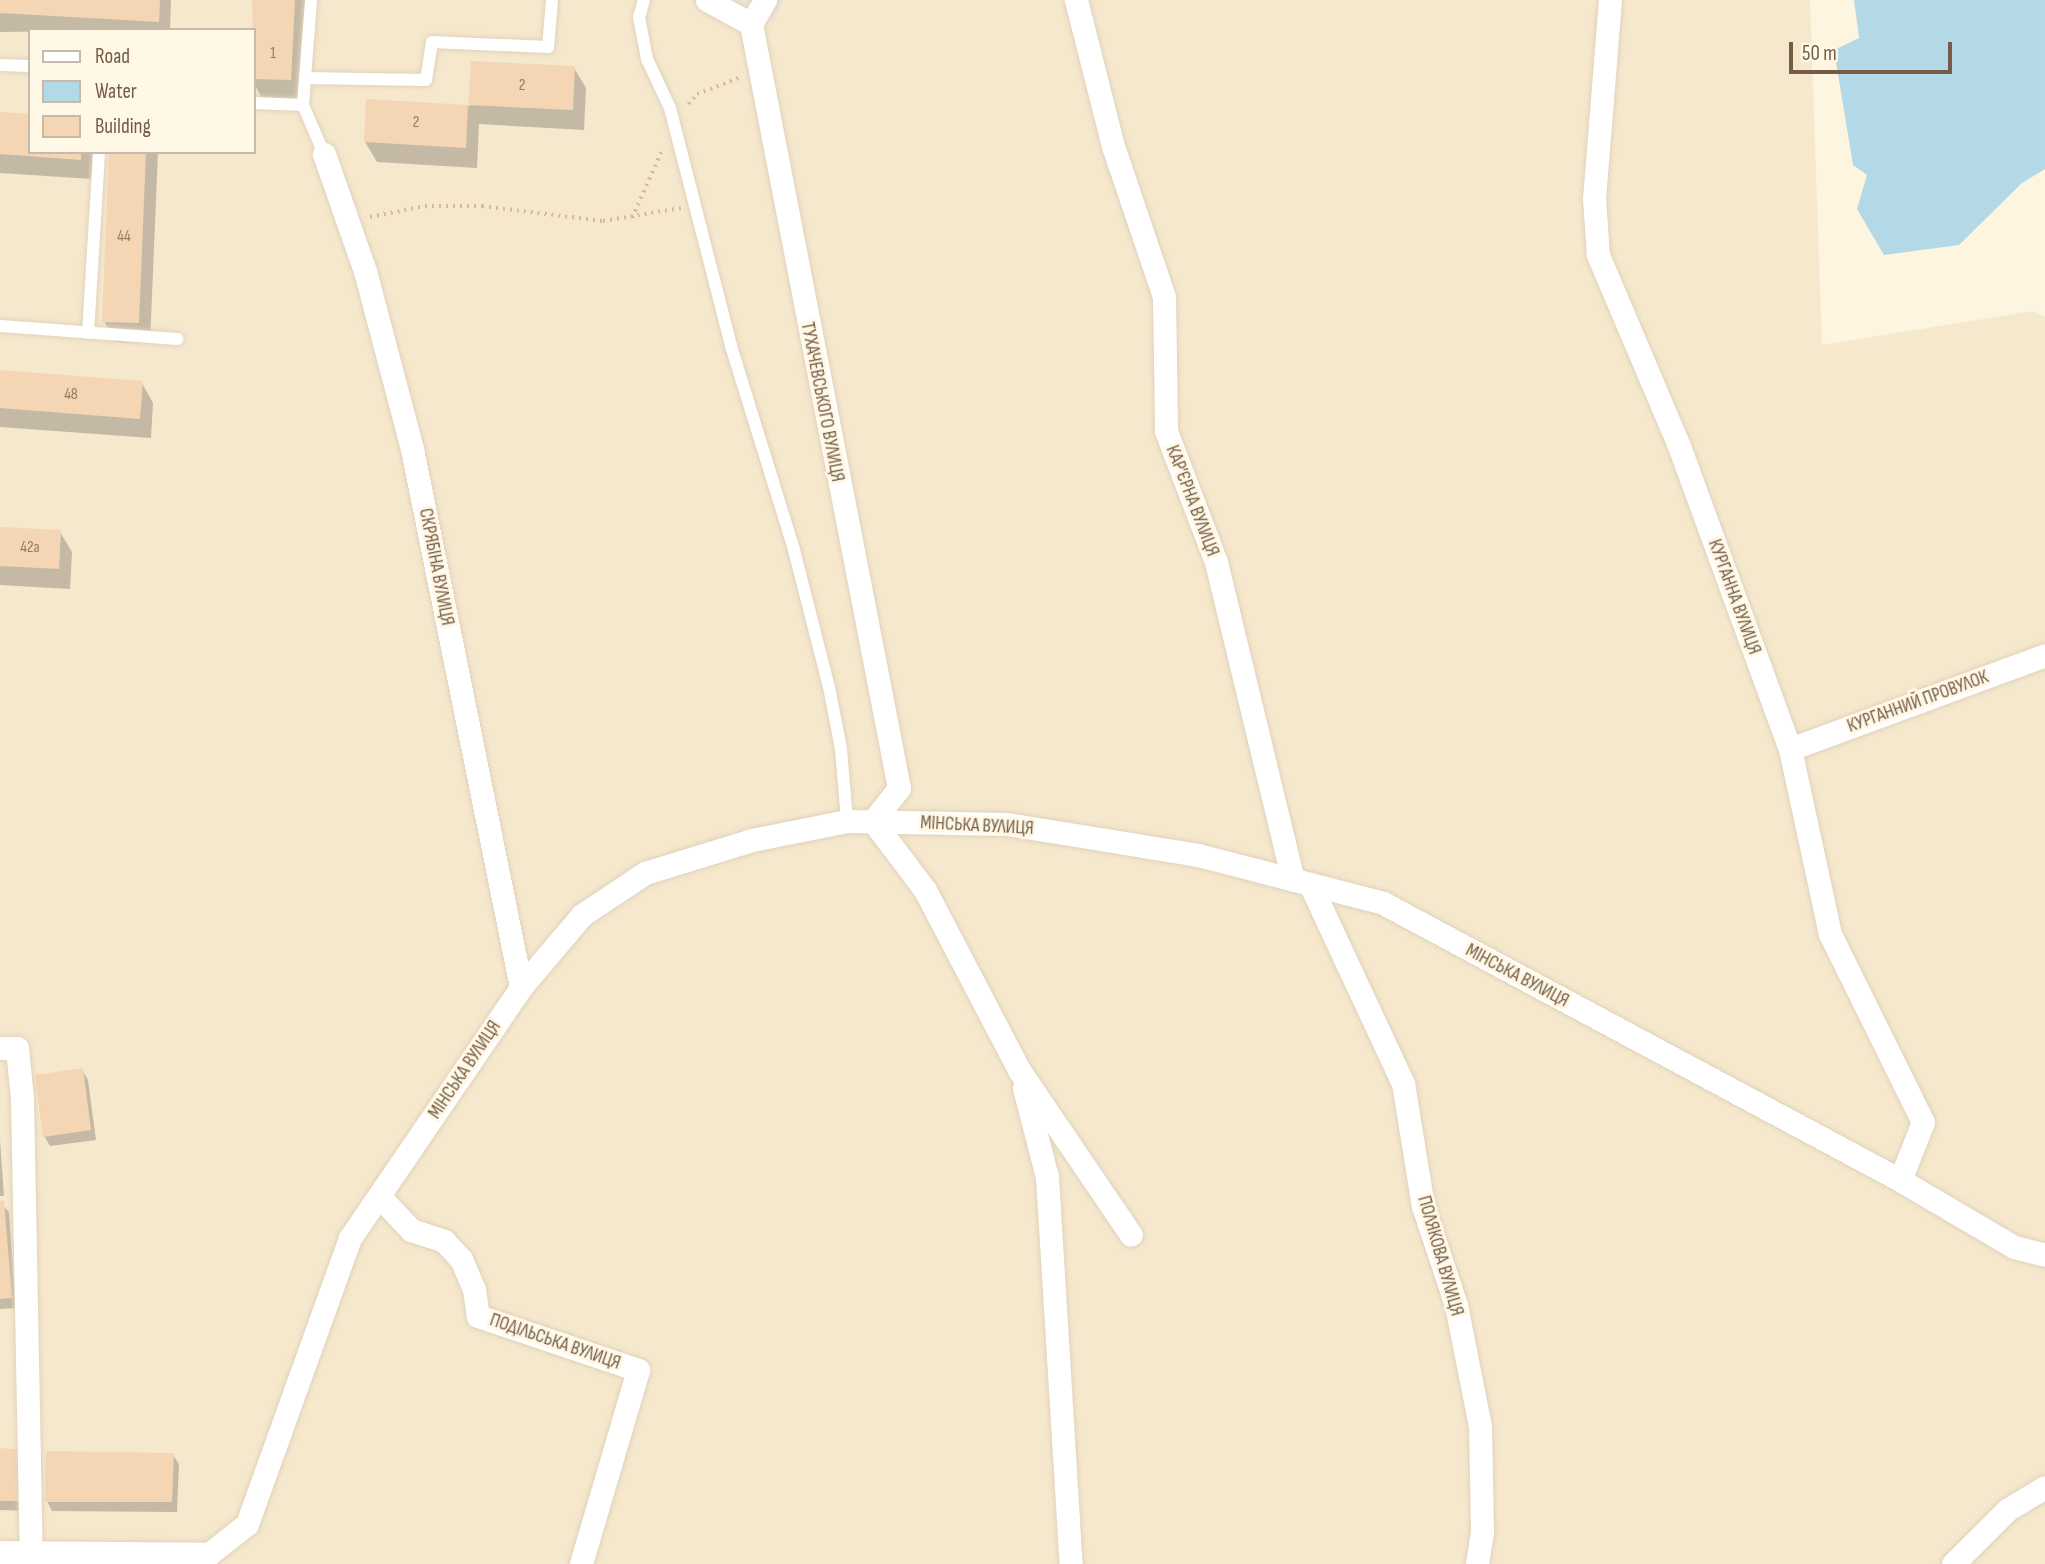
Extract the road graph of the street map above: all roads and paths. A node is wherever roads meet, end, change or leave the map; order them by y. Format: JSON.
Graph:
{"nodes":[{"id":1,"x":311,"y":0,"type":"edge"},
{"id":2,"x":552,"y":0,"type":"edge"},
{"id":3,"x":644,"y":0,"type":"edge"},
{"id":4,"x":707,"y":0,"type":"edge"},
{"id":5,"x":765,"y":0,"type":"edge"},
{"id":6,"x":1076,"y":0,"type":"edge"},
{"id":7,"x":1610,"y":0,"type":"edge"},
{"id":8,"x":751,"y":24,"type":"junction"},
{"id":9,"x":0,"y":65,"type":"edge"},
{"id":10,"x":28,"y":66,"type":"edge"},
{"id":11,"x":305,"y":78,"type":"junction"},
{"id":12,"x":256,"y":103,"type":"edge"},
{"id":13,"x":303,"y":105,"type":"junction"},
{"id":14,"x":99,"y":154,"type":"edge"},
{"id":15,"x":324,"y":154,"type":"joint"},
{"id":16,"x":695,"y":204,"type":"junction"},
{"id":17,"x":347,"y":222,"type":"junction"},
{"id":18,"x":0,"y":326,"type":"edge"},
{"id":19,"x":89,"y":332,"type":"junction"},
{"id":20,"x":178,"y":339,"type":"dead end"},
{"id":21,"x":2045,"y":655,"type":"edge"},
{"id":22,"x":1790,"y":749,"type":"junction"},
{"id":23,"x":847,"y":821,"type":"junction"},
{"id":24,"x":873,"y":821,"type":"junction"},
{"id":25,"x":1302,"y":882,"type":"junction"},
{"id":26,"x":522,"y":987,"type":"junction"},
{"id":27,"x":0,"y":1048,"type":"edge"},
{"id":28,"x":1019,"y":1070,"type":"junction"},
{"id":29,"x":1900,"y":1180,"type":"junction"},
{"id":30,"x":379,"y":1196,"type":"junction"},
{"id":31,"x":1130,"y":1235,"type":"dead end"},
{"id":32,"x":2045,"y":1255,"type":"edge"},
{"id":33,"x":2045,"y":1488,"type":"edge"},
{"id":34,"x":0,"y":1552,"type":"edge"},
{"id":35,"x":31,"y":1553,"type":"junction"},
{"id":36,"x":210,"y":1559,"type":"edge"},
{"id":37,"x":581,"y":1564,"type":"edge"},
{"id":38,"x":1071,"y":1564,"type":"edge"},
{"id":39,"x":1477,"y":1564,"type":"edge"},
{"id":40,"x":1954,"y":1564,"type":"edge"}],
"edges":[{"from":1,"to":11,"type":"lane"},
{"from":2,"to":11,"type":"lane"},
{"from":3,"to":16,"type":"lane"},
{"from":4,"to":8,"type":"street"},
{"from":5,"to":8,"type":"street"},
{"from":6,"to":25,"type":"street","name":"КАР’ЄРНА ВУЛИЦЯ"},
{"from":7,"to":22,"type":"street","name":"КУРГАННА ВУЛИЦЯ"},
{"from":8,"to":24,"type":"street","name":"ТУХАЧЕВСЬКОГО ВУЛИЦЯ"},
{"from":9,"to":10,"type":"lane"},
{"from":11,"to":13,"type":"lane"},
{"from":12,"to":13,"type":"lane"},
{"from":13,"to":15,"type":"lane"},
{"from":14,"to":19,"type":"lane"},
{"from":15,"to":17,"type":"street","name":"СКРЯБІНА ВУЛИЦЯ"},
{"from":16,"to":17,"type":"path"},
{"from":16,"to":23,"type":"lane"},
{"from":17,"to":26,"type":"street","name":"СКРЯБІНА ВУЛИЦЯ"},
{"from":18,"to":19,"type":"lane"},
{"from":19,"to":20,"type":"lane"},
{"from":21,"to":22,"type":"street","name":"КУРГАННИЙ ПРОВУЛОК"},
{"from":22,"to":29,"type":"street","name":"КУРГАННА ВУЛИЦЯ"},
{"from":23,"to":24,"type":"street","name":"МІНСЬКА ВУЛИЦЯ"},
{"from":23,"to":26,"type":"street","name":"МІНСЬКА ВУЛИЦЯ"},
{"from":24,"to":25,"type":"street","name":"МІНСЬКА ВУЛИЦЯ"},
{"from":24,"to":28,"type":"street"},
{"from":25,"to":29,"type":"street","name":"МІНСЬКА ВУЛИЦЯ"},
{"from":25,"to":39,"type":"street","name":"ПОЛЯКОВА ВУЛИЦЯ"},
{"from":26,"to":30,"type":"street","name":"МІНСЬКА ВУЛИЦЯ"},
{"from":27,"to":35,"type":"street"},
{"from":28,"to":31,"type":"street"},
{"from":28,"to":38,"type":"street"},
{"from":29,"to":32,"type":"street","name":"МІНСЬКА ВУЛИЦЯ"},
{"from":30,"to":36,"type":"street","name":"МІНСЬКА ВУЛИЦЯ"},
{"from":30,"to":37,"type":"street","name":"ПОДІЛЬСЬКА ВУЛИЦЯ"},
{"from":33,"to":40,"type":"street"},
{"from":34,"to":35,"type":"street","name":"МІНСЬКА ВУЛИЦЯ"},
{"from":35,"to":36,"type":"street","name":"МІНСЬКА ВУЛИЦЯ"}]}
